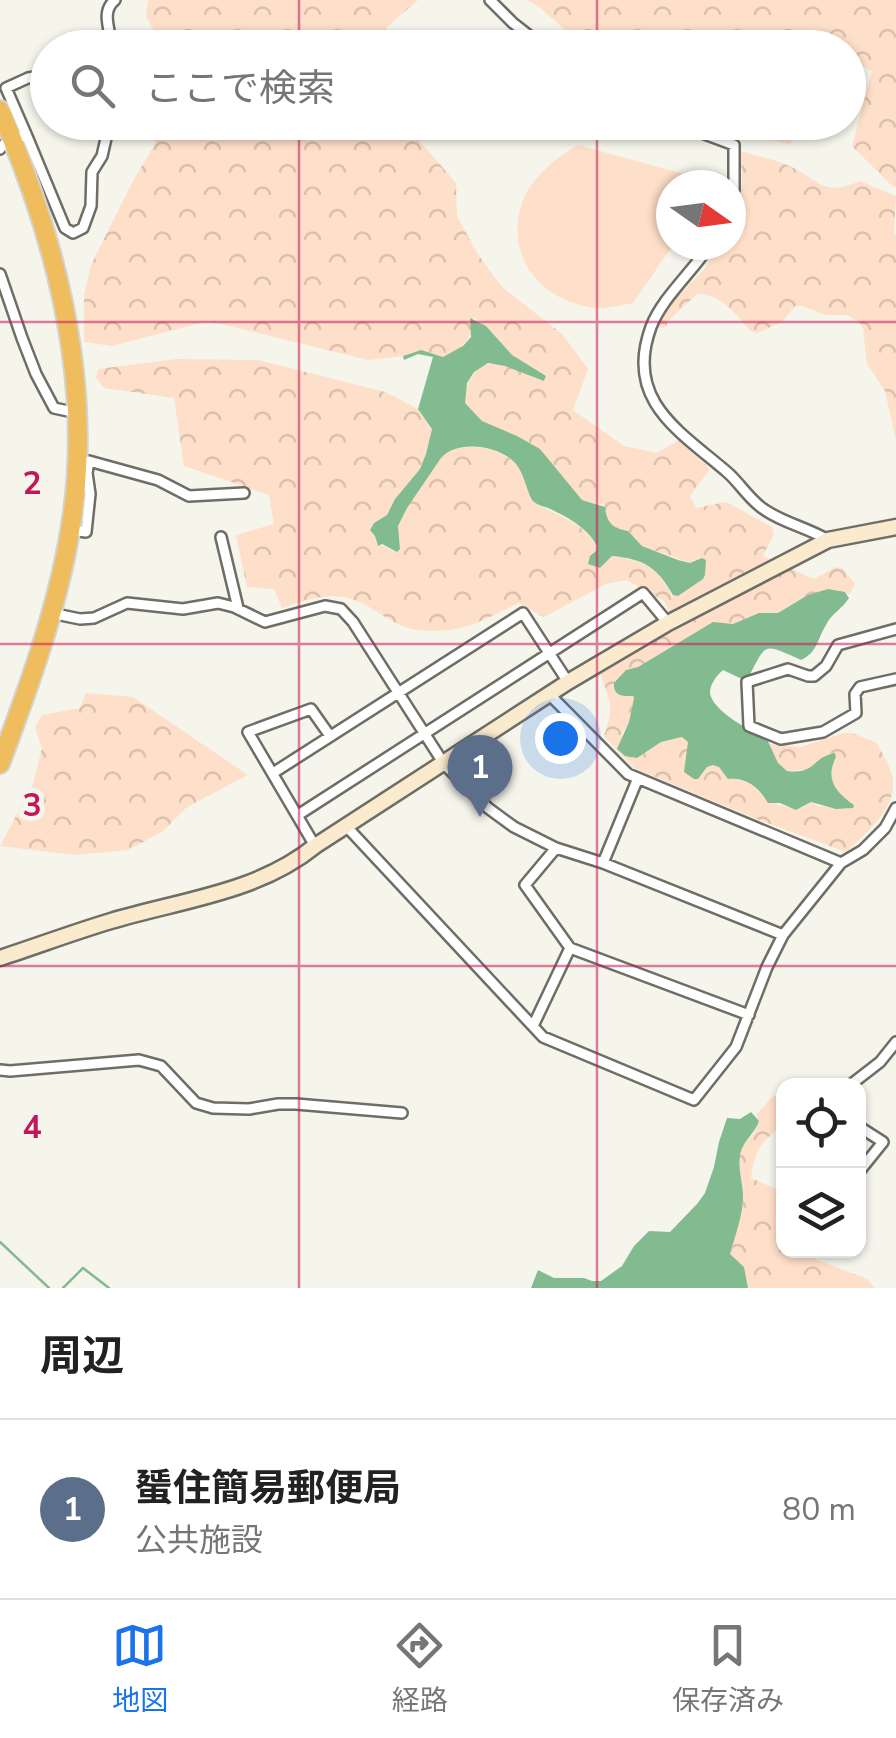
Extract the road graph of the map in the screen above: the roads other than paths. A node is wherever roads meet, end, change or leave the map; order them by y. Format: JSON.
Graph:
{"nodes":[{"id":1,"x":116,"y":0,"type":"edge"},
{"id":2,"x":490,"y":0,"type":"edge"},
{"id":3,"x":109,"y":30,"type":"edge"},
{"id":4,"x":522,"y":30,"type":"edge"},
{"id":5,"x":30,"y":78,"type":"edge"},
{"id":6,"x":0,"y":110,"type":"edge"},
{"id":7,"x":106,"y":140,"type":"edge"},
{"id":8,"x":721,"y":140,"type":"edge"},
{"id":9,"x":8,"y":142,"type":"edge"},
{"id":10,"x":734,"y":170,"type":"edge"},
{"id":11,"x":698,"y":260,"type":"edge"},
{"id":12,"x":0,"y":274,"type":"edge"},
{"id":13,"x":68,"y":411,"type":"junction"},
{"id":14,"x":244,"y":493,"type":"dead end"},
{"id":15,"x":896,"y":526,"type":"edge"},
{"id":16,"x":71,"y":530,"type":"junction"},
{"id":17,"x":222,"y":537,"type":"dead end"},
{"id":18,"x":828,"y":540,"type":"junction"},
{"id":19,"x":238,"y":608,"type":"junction"},
{"id":20,"x":48,"y":612,"type":"junction"},
{"id":21,"x":668,"y":623,"type":"junction"},
{"id":22,"x":896,"y":630,"type":"edge"},
{"id":23,"x":550,"y":654,"type":"junction"},
{"id":24,"x":896,"y":679,"type":"edge"},
{"id":25,"x":568,"y":682,"type":"junction"},
{"id":26,"x":396,"y":693,"type":"junction"},
{"id":27,"x":550,"y":694,"type":"junction"},
{"id":28,"x":0,"y":732,"type":"edge"},
{"id":29,"x":424,"y":734,"type":"junction"},
{"id":30,"x":330,"y":736,"type":"junction"},
{"id":31,"x":0,"y":764,"type":"edge"},
{"id":32,"x":444,"y":764,"type":"junction"},
{"id":33,"x":273,"y":773,"type":"junction"},
{"id":34,"x":638,"y":778,"type":"junction"},
{"id":35,"x":896,"y":808,"type":"edge"},
{"id":36,"x":298,"y":815,"type":"junction"},
{"id":37,"x":346,"y":826,"type":"junction"},
{"id":38,"x":315,"y":846,"type":"junction"},
{"id":39,"x":556,"y":848,"type":"junction"},
{"id":40,"x":604,"y":863,"type":"junction"},
{"id":41,"x":842,"y":863,"type":"junction"},
{"id":42,"x":783,"y":934,"type":"junction"},
{"id":43,"x":570,"y":948,"type":"junction"},
{"id":44,"x":0,"y":958,"type":"edge"},
{"id":45,"x":749,"y":1015,"type":"junction"},
{"id":46,"x":533,"y":1026,"type":"junction"},
{"id":47,"x":896,"y":1042,"type":"edge"},
{"id":48,"x":0,"y":1070,"type":"edge"},
{"id":49,"x":859,"y":1078,"type":"edge"},
{"id":50,"x":402,"y":1113,"type":"dead end"},
{"id":51,"x":866,"y":1131,"type":"edge"},
{"id":52,"x":866,"y":1163,"type":"edge"}],
"edges":[{"from":1,"to":3,"type":"street"},
{"from":2,"to":4,"type":"street"},
{"from":5,"to":9,"type":"street"},
{"from":6,"to":9,"type":"highway"},
{"from":7,"to":9,"type":"street"},
{"from":8,"to":10,"type":"street"},
{"from":9,"to":13,"type":"highway"},
{"from":9,"to":16,"type":"highway"},
{"from":11,"to":18,"type":"street"},
{"from":12,"to":13,"type":"street"},
{"from":13,"to":20,"type":"highway"},
{"from":14,"to":16,"type":"street"},
{"from":15,"to":18,"type":"street"},
{"from":16,"to":20,"type":"highway"},
{"from":17,"to":19,"type":"street"},
{"from":18,"to":21,"type":"street"},
{"from":19,"to":20,"type":"street"},
{"from":19,"to":26,"type":"street"},
{"from":20,"to":28,"type":"highway"},
{"from":20,"to":31,"type":"highway"},
{"from":21,"to":23,"type":"street"},
{"from":21,"to":25,"type":"street"},
{"from":22,"to":24,"type":"street"},
{"from":23,"to":25,"type":"street"},
{"from":23,"to":26,"type":"street"},
{"from":23,"to":29,"type":"street"},
{"from":25,"to":27,"type":"street"},
{"from":26,"to":29,"type":"street"},
{"from":26,"to":30,"type":"street"},
{"from":27,"to":32,"type":"street"},
{"from":27,"to":34,"type":"street"},
{"from":29,"to":32,"type":"street"},
{"from":29,"to":36,"type":"street"},
{"from":30,"to":33,"type":"street"},
{"from":30,"to":33,"type":"street"},
{"from":32,"to":37,"type":"street"},
{"from":32,"to":39,"type":"street"},
{"from":33,"to":36,"type":"street"},
{"from":34,"to":40,"type":"street"},
{"from":34,"to":41,"type":"street"},
{"from":35,"to":41,"type":"street"},
{"from":36,"to":38,"type":"street"},
{"from":37,"to":38,"type":"street"},
{"from":37,"to":46,"type":"street"},
{"from":38,"to":44,"type":"street"},
{"from":39,"to":40,"type":"street"},
{"from":39,"to":43,"type":"street"},
{"from":40,"to":42,"type":"street"},
{"from":41,"to":42,"type":"street"},
{"from":42,"to":45,"type":"street"},
{"from":43,"to":45,"type":"street"},
{"from":43,"to":46,"type":"street"},
{"from":45,"to":46,"type":"street"},
{"from":47,"to":49,"type":"street"},
{"from":48,"to":50,"type":"street"},
{"from":51,"to":52,"type":"street"}]}
